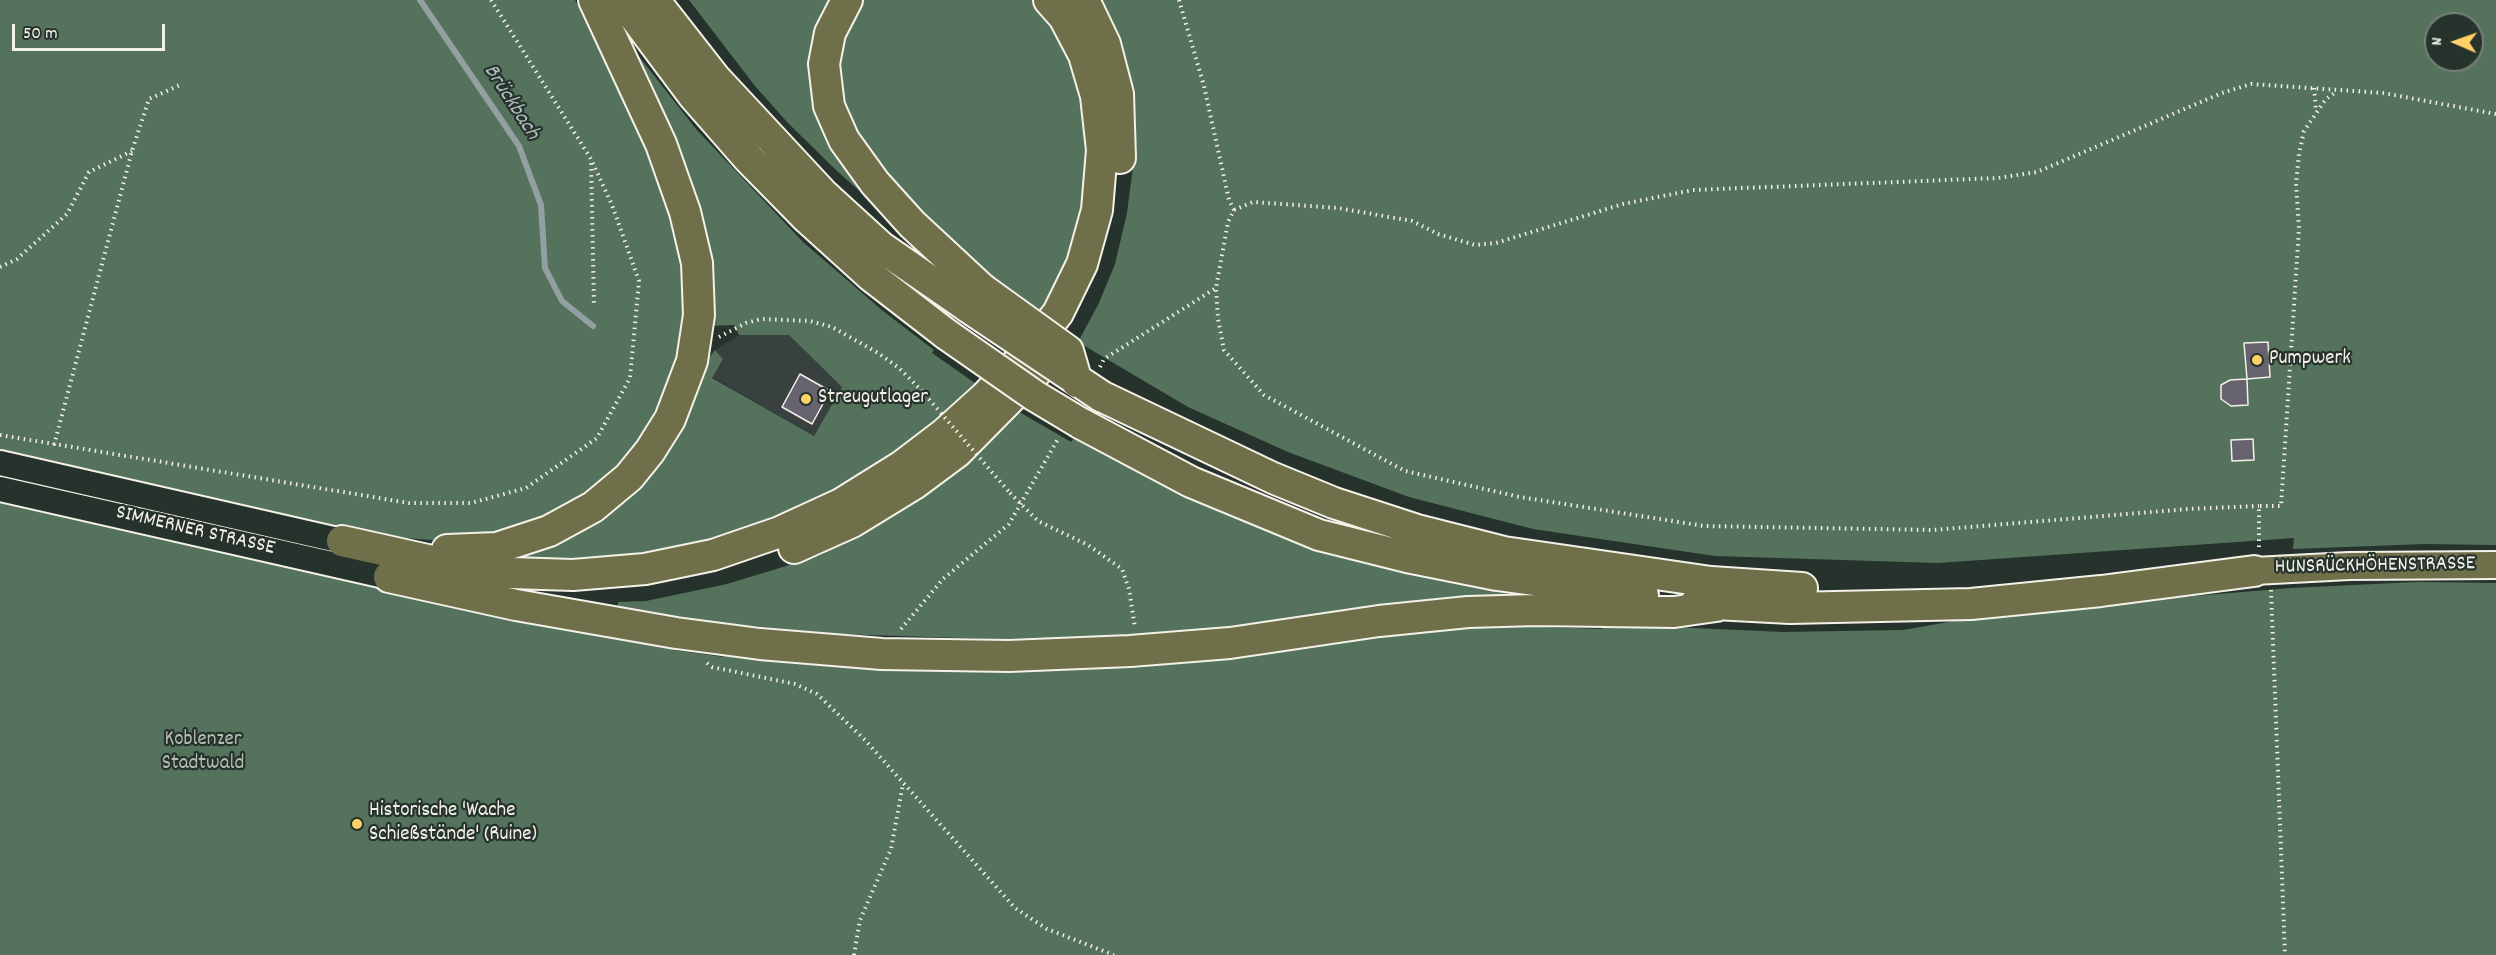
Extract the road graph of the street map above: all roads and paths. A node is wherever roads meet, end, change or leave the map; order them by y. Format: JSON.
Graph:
{"nodes":[{"id":1,"x":491,"y":0,"type":"edge"},
{"id":2,"x":594,"y":0,"type":"edge"},
{"id":3,"x":622,"y":0,"type":"edge"},
{"id":4,"x":654,"y":0,"type":"edge"},
{"id":5,"x":847,"y":0,"type":"edge"},
{"id":6,"x":1049,"y":0,"type":"edge"},
{"id":7,"x":1084,"y":0,"type":"edge"},
{"id":8,"x":1179,"y":0,"type":"edge"},
{"id":9,"x":180,"y":85,"type":"dead end"},
{"id":10,"x":2314,"y":88,"type":"junction"},
{"id":11,"x":2337,"y":91,"type":"junction"},
{"id":12,"x":2316,"y":112,"type":"junction"},
{"id":13,"x":2496,"y":114,"type":"edge"},
{"id":14,"x":132,"y":151,"type":"junction"},
{"id":15,"x":591,"y":159,"type":"junction"},
{"id":16,"x":1234,"y":210,"type":"junction"},
{"id":17,"x":0,"y":267,"type":"edge"},
{"id":18,"x":1216,"y":288,"type":"junction"},
{"id":19,"x":975,"y":298,"type":"junction"},
{"id":20,"x":594,"y":306,"type":"dead end"},
{"id":21,"x":717,"y":338,"type":"dead end"},
{"id":22,"x":1092,"y":382,"type":"junction"},
{"id":23,"x":1069,"y":431,"type":"junction"},
{"id":24,"x":0,"y":435,"type":"edge"},
{"id":25,"x":54,"y":445,"type":"junction"},
{"id":26,"x":0,"y":463,"type":"edge"},
{"id":27,"x":0,"y":489,"type":"edge"},
{"id":28,"x":1022,"y":506,"type":"junction"},
{"id":29,"x":2259,"y":507,"type":"junction"},
{"id":30,"x":342,"y":541,"type":"junction"},
{"id":31,"x":2496,"y":565,"type":"edge"},
{"id":32,"x":2263,"y":570,"type":"junction"},
{"id":33,"x":389,"y":577,"type":"junction"},
{"id":34,"x":1716,"y":606,"type":"junction"},
{"id":35,"x":1135,"y":650,"type":"junction"},
{"id":36,"x":882,"y":654,"type":"junction"},
{"id":37,"x":704,"y":662,"type":"dead end"},
{"id":38,"x":903,"y":784,"type":"junction"},
{"id":39,"x":854,"y":955,"type":"edge"},
{"id":40,"x":1114,"y":955,"type":"edge"},
{"id":41,"x":2285,"y":955,"type":"edge"}],
"edges":[{"from":1,"to":15,"type":"path"},
{"from":2,"to":30,"type":"highway"},
{"from":3,"to":23,"type":"highway","bridge":true},
{"from":4,"to":19,"type":"highway"},
{"from":5,"to":19,"type":"highway"},
{"from":6,"to":30,"type":"highway"},
{"from":7,"to":33,"type":"highway"},
{"from":8,"to":16,"type":"path"},
{"from":9,"to":14,"type":"path"},
{"from":10,"to":11,"type":"path"},
{"from":10,"to":12,"type":"path"},
{"from":10,"to":16,"type":"path"},
{"from":11,"to":12,"type":"path"},
{"from":11,"to":13,"type":"path"},
{"from":12,"to":29,"type":"path"},
{"from":14,"to":17,"type":"path"},
{"from":14,"to":25,"type":"path"},
{"from":15,"to":20,"type":"path"},
{"from":15,"to":25,"type":"path"},
{"from":16,"to":18,"type":"path"},
{"from":18,"to":22,"type":"path"},
{"from":18,"to":29,"type":"path"},
{"from":19,"to":22,"type":"highway","bridge":true},
{"from":21,"to":28,"type":"path","bridge":true},
{"from":22,"to":32,"type":"highway"},
{"from":23,"to":28,"type":"path"},
{"from":23,"to":34,"type":"highway"},
{"from":24,"to":25,"type":"path"},
{"from":26,"to":30,"type":"street","name":"SIMMERNER STRASSE"},
{"from":27,"to":33,"type":"street","name":"SIMMERNER STRASSE"},
{"from":28,"to":35,"type":"path"},
{"from":28,"to":36,"type":"path"},
{"from":29,"to":32,"type":"path"},
{"from":31,"to":32,"type":"main road","name":"HUNSRÜCKHÖHENSTRASSE"},
{"from":32,"to":34,"type":"highway"},
{"from":32,"to":41,"type":"path"},
{"from":33,"to":36,"type":"highway"},
{"from":34,"to":35,"type":"highway"},
{"from":35,"to":36,"type":"highway"},
{"from":37,"to":38,"type":"path"},
{"from":38,"to":39,"type":"path"},
{"from":38,"to":40,"type":"path"}]}
